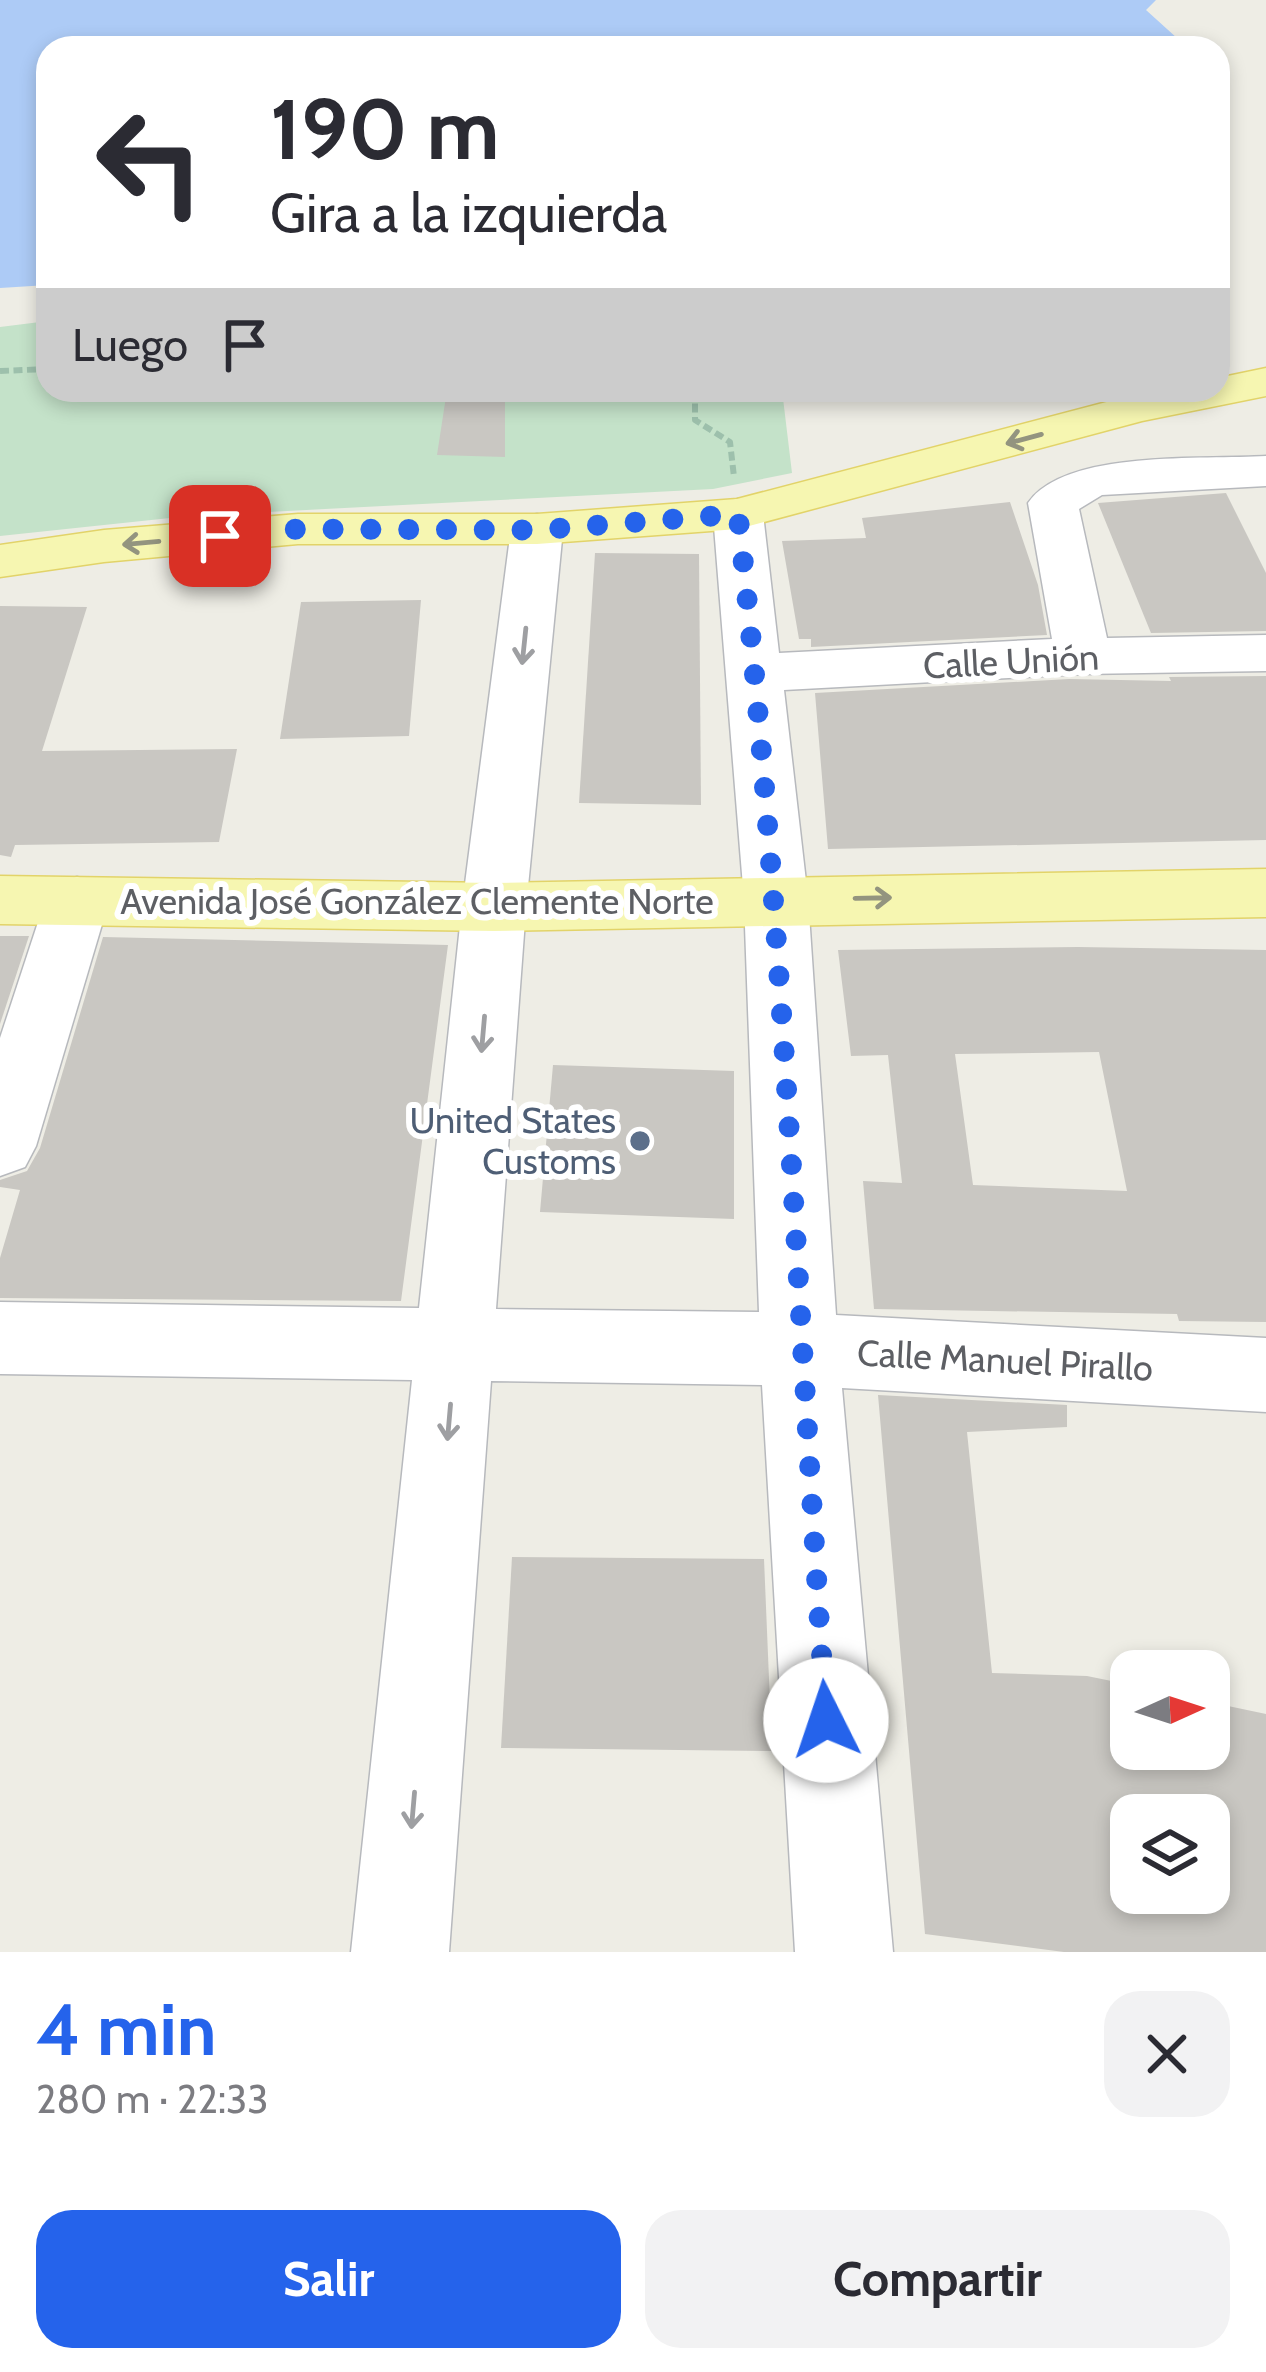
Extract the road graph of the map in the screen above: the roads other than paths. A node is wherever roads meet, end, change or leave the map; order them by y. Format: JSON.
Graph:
{"nodes":[{"id":1,"x":1266,"y":382,"type":"edge"},
{"id":2,"x":1230,"y":389,"type":"edge"},
{"id":3,"x":1167,"y":402,"type":"edge"},
{"id":4,"x":1266,"y":471,"type":"edge"},
{"id":5,"x":738,"y":514,"type":"junction"},
{"id":6,"x":537,"y":530,"type":"junction"},
{"id":7,"x":0,"y":561,"type":"edge"},
{"id":8,"x":1266,"y":653,"type":"edge"},
{"id":9,"x":1083,"y":656,"type":"junction"},
{"id":10,"x":755,"y":673,"type":"junction"},
{"id":11,"x":1266,"y":893,"type":"edge"},
{"id":12,"x":776,"y":899,"type":"junction"},
{"id":13,"x":0,"y":900,"type":"edge"},
{"id":14,"x":77,"y":901,"type":"junction"},
{"id":15,"x":494,"y":907,"type":"junction"},
{"id":16,"x":0,"y":1146,"type":"edge"},
{"id":17,"x":0,"y":1338,"type":"edge"},
{"id":18,"x":456,"y":1345,"type":"junction"},
{"id":19,"x":800,"y":1349,"type":"junction"},
{"id":20,"x":1266,"y":1375,"type":"edge"},
{"id":21,"x":400,"y":1952,"type":"edge"},
{"id":22,"x":844,"y":1952,"type":"edge"}],
"edges":[{"from":1,"to":2,"type":"main road","one_way":true},
{"from":3,"to":5,"type":"main road","one_way":true},
{"from":4,"to":9,"type":"street"},
{"from":5,"to":6,"type":"main road"},
{"from":5,"to":10,"type":"street"},
{"from":6,"to":7,"type":"main road","one_way":true},
{"from":6,"to":15,"type":"street","one_way":true},
{"from":8,"to":9,"type":"street","name":"Calle Unión"},
{"from":9,"to":10,"type":"street","name":"Calle Unión"},
{"from":10,"to":12,"type":"street"},
{"from":12,"to":11,"type":"main road","name":"Avenida José González Clemente Norte","one_way":true},
{"from":12,"to":15,"type":"main road","name":"Avenida José González Clemente Norte"},
{"from":12,"to":19,"type":"street"},
{"from":13,"to":14,"type":"main road","name":"Avenida José González Clemente Norte"},
{"from":14,"to":15,"type":"main road","name":"Avenida José González Clemente Norte"},
{"from":14,"to":16,"type":"street"},
{"from":15,"to":18,"type":"street","one_way":true},
{"from":17,"to":18,"type":"street","name":"Calle Manuel Pirallo"},
{"from":18,"to":19,"type":"street","name":"Calle Manuel Pirallo"},
{"from":18,"to":21,"type":"street","one_way":true},
{"from":19,"to":20,"type":"street","name":"Calle Manuel Pirallo"},
{"from":19,"to":22,"type":"street"}]}
